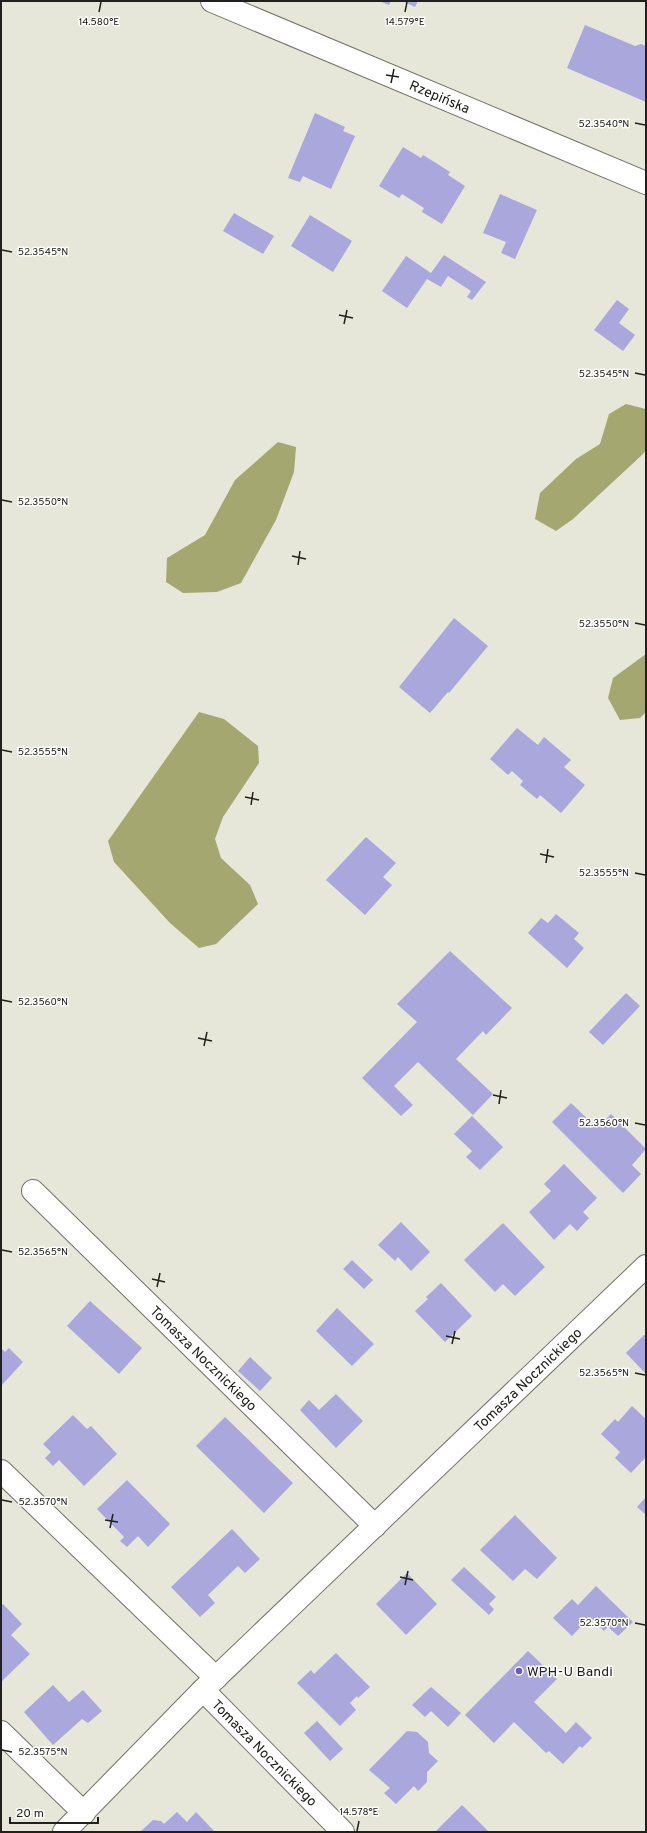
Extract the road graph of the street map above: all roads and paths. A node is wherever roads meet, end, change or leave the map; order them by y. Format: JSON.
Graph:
{"nodes":[{"id":1,"x":212,"y":1,"type":"edge"},
{"id":2,"x":646,"y":183,"type":"edge"},
{"id":3,"x":33,"y":1191,"type":"dead end"},
{"id":4,"x":646,"y":1266,"type":"edge"},
{"id":5,"x":1,"y":1471,"type":"edge"},
{"id":6,"x":375,"y":1526,"type":"junction"},
{"id":7,"x":210,"y":1684,"type":"junction"},
{"id":8,"x":1,"y":1732,"type":"edge"},
{"id":9,"x":84,"y":1813,"type":"junction"},
{"id":10,"x":64,"y":1832,"type":"edge"},
{"id":11,"x":343,"y":1832,"type":"edge"}],
"edges":[{"from":1,"to":2,"type":"street","name":"Rzepińska"},
{"from":3,"to":6,"type":"street","name":"Tomasza Nocznickiego"},
{"from":4,"to":6,"type":"street","name":"Tomasza Nocznickiego"},
{"from":5,"to":7,"type":"street","name":"Tomasza Nocznickiego"},
{"from":6,"to":7,"type":"street","name":"Tomasza Nocznickiego"},
{"from":7,"to":9,"type":"street","name":"Tomasza Nocznickiego"},
{"from":7,"to":11,"type":"street","name":"Tomasza Nocznickiego"},
{"from":8,"to":9,"type":"street"},
{"from":9,"to":10,"type":"street","name":"Tomasza Nocznickiego"}]}
